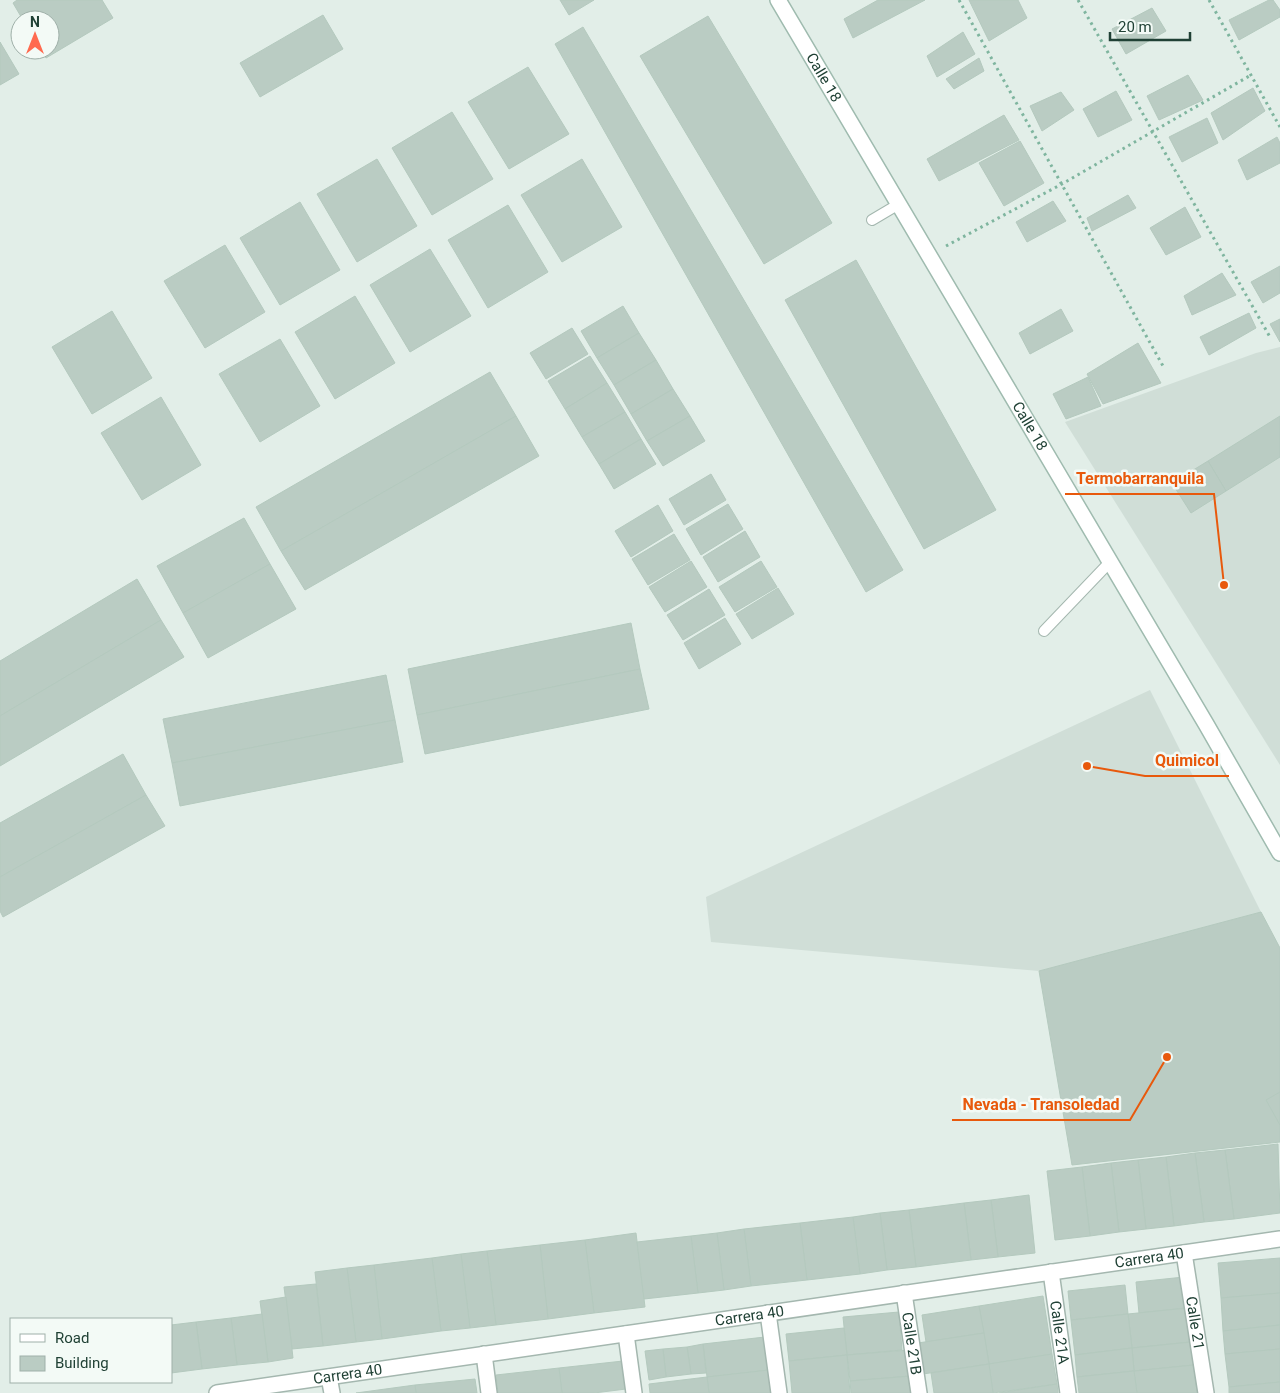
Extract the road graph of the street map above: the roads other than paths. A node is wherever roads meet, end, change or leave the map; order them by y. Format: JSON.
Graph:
{"nodes":[{"id":1,"x":778,"y":0,"type":"edge"},
{"id":2,"x":898,"y":204,"type":"junction"},
{"id":3,"x":872,"y":220,"type":"dead end"},
{"id":4,"x":1109,"y":563,"type":"junction"},
{"id":5,"x":1044,"y":631,"type":"dead end"},
{"id":6,"x":1280,"y":853,"type":"edge"},
{"id":7,"x":1280,"y":1239,"type":"edge"},
{"id":8,"x":1184,"y":1253,"type":"junction"},
{"id":9,"x":1051,"y":1272,"type":"junction"},
{"id":10,"x":904,"y":1294,"type":"junction"},
{"id":11,"x":768,"y":1313,"type":"junction"},
{"id":12,"x":626,"y":1334,"type":"junction"},
{"id":13,"x":484,"y":1354,"type":"junction"},
{"id":14,"x":329,"y":1377,"type":"junction"},
{"id":15,"x":217,"y":1393,"type":"edge"},
{"id":16,"x":332,"y":1393,"type":"edge"},
{"id":17,"x":489,"y":1393,"type":"edge"},
{"id":18,"x":634,"y":1393,"type":"edge"},
{"id":19,"x":779,"y":1393,"type":"edge"},
{"id":20,"x":919,"y":1393,"type":"edge"},
{"id":21,"x":1068,"y":1393,"type":"edge"},
{"id":22,"x":1206,"y":1393,"type":"edge"}],
"edges":[{"from":1,"to":2,"type":"street","name":"Calle 18"},
{"from":2,"to":3,"type":"lane"},
{"from":2,"to":4,"type":"street","name":"Calle 18"},
{"from":4,"to":5,"type":"lane"},
{"from":4,"to":6,"type":"street","name":"Calle 18"},
{"from":7,"to":8,"type":"street","name":"Carrera 40"},
{"from":8,"to":9,"type":"street","name":"Carrera 40"},
{"from":8,"to":22,"type":"street","name":"Calle 21"},
{"from":9,"to":10,"type":"street","name":"Carrera 40"},
{"from":9,"to":21,"type":"street","name":"Calle 21A"},
{"from":10,"to":11,"type":"street","name":"Carrera 40"},
{"from":10,"to":20,"type":"street","name":"Calle 21B"},
{"from":11,"to":12,"type":"street","name":"Carrera 40"},
{"from":11,"to":19,"type":"street"},
{"from":12,"to":13,"type":"street","name":"Carrera 40"},
{"from":12,"to":18,"type":"street"},
{"from":13,"to":14,"type":"street","name":"Carrera 40"},
{"from":13,"to":17,"type":"street"},
{"from":14,"to":15,"type":"street","name":"Carrera 40"},
{"from":14,"to":16,"type":"street"}]}
